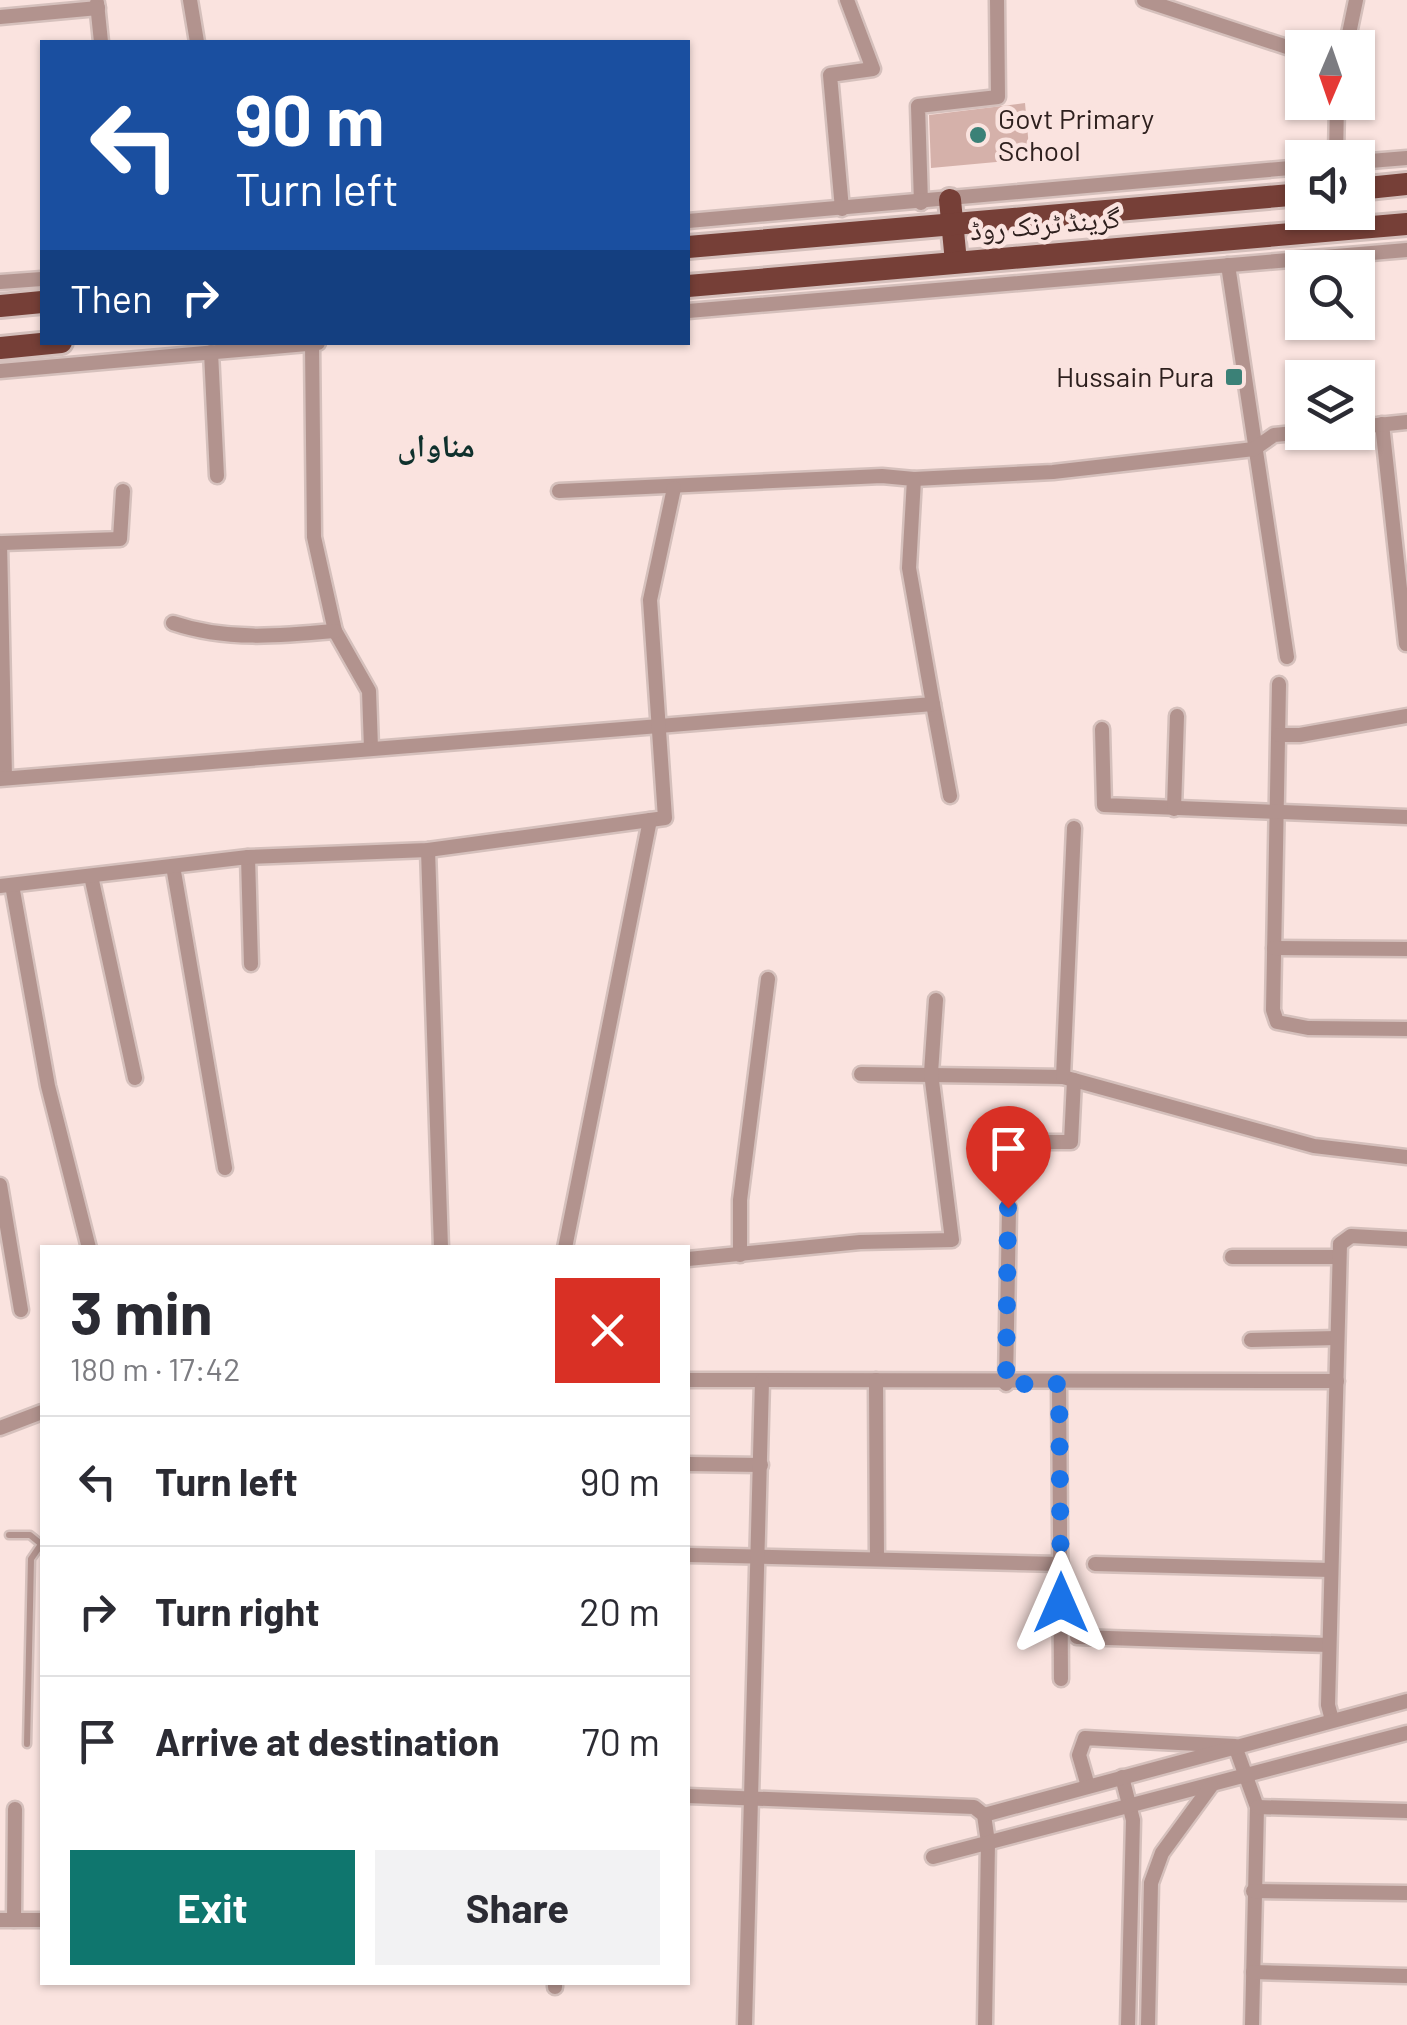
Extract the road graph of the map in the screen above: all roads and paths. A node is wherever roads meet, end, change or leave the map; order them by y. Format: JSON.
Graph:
{"nodes":[{"id":1,"x":190,"y":0,"type":"edge"},
{"id":2,"x":847,"y":0,"type":"edge"},
{"id":3,"x":996,"y":0,"type":"edge"},
{"id":4,"x":1144,"y":0,"type":"edge"},
{"id":5,"x":1356,"y":0,"type":"edge"},
{"id":6,"x":97,"y":4,"type":"edge"},
{"id":7,"x":0,"y":17,"type":"edge"},
{"id":8,"x":1350,"y":30,"type":"edge"},
{"id":9,"x":101,"y":40,"type":"edge"},
{"id":10,"x":197,"y":40,"type":"edge"},
{"id":11,"x":1285,"y":46,"type":"edge"},
{"id":12,"x":1407,"y":158,"type":"edge"},
{"id":13,"x":1375,"y":161,"type":"edge"},
{"id":14,"x":1285,"y":169,"type":"edge"},
{"id":15,"x":1407,"y":184,"type":"edge"},
{"id":16,"x":1375,"y":187,"type":"edge"},
{"id":17,"x":1285,"y":196,"type":"edge"},
{"id":18,"x":950,"y":200,"type":"junction"},
{"id":19,"x":921,"y":202,"type":"junction"},
{"id":20,"x":842,"y":209,"type":"junction"},
{"id":21,"x":690,"y":221,"type":"edge"},
{"id":22,"x":1407,"y":224,"type":"edge"},
{"id":23,"x":953,"y":225,"type":"junction"},
{"id":24,"x":690,"y":248,"type":"edge"},
{"id":25,"x":1407,"y":250,"type":"edge"},
{"id":26,"x":956,"y":262,"type":"junction"},
{"id":27,"x":927,"y":264,"type":"junction"},
{"id":28,"x":1228,"y":265,"type":"junction"},
{"id":29,"x":40,"y":278,"type":"edge"},
{"id":30,"x":0,"y":282,"type":"edge"},
{"id":31,"x":690,"y":286,"type":"edge"},
{"id":32,"x":930,"y":290,"type":"junction"},
{"id":33,"x":40,"y":302,"type":"edge"},
{"id":34,"x":0,"y":306,"type":"edge"},
{"id":35,"x":690,"y":311,"type":"edge"},
{"id":36,"x":40,"y":344,"type":"edge"},
{"id":37,"x":262,"y":345,"type":"edge"},
{"id":38,"x":315,"y":345,"type":"edge"},
{"id":39,"x":236,"y":346,"type":"edge"},
{"id":40,"x":0,"y":348,"type":"edge"},
{"id":41,"x":211,"y":352,"type":"junction"},
{"id":42,"x":0,"y":371,"type":"edge"},
{"id":43,"x":1407,"y":422,"type":"edge"},
{"id":44,"x":1382,"y":424,"type":"junction"},
{"id":45,"x":1375,"y":425,"type":"edge"},
{"id":46,"x":1285,"y":434,"type":"edge"},
{"id":47,"x":1254,"y":449,"type":"junction"},
{"id":48,"x":216,"y":476,"type":"dead end"},
{"id":49,"x":914,"y":480,"type":"junction"},
{"id":50,"x":674,"y":488,"type":"junction"},
{"id":51,"x":123,"y":491,"type":"dead end"},
{"id":52,"x":558,"y":492,"type":"dead end"},
{"id":53,"x":2,"y":543,"type":"edge"},
{"id":54,"x":173,"y":623,"type":"dead end"},
{"id":55,"x":335,"y":632,"type":"junction"},
{"id":56,"x":1406,"y":644,"type":"edge"},
{"id":57,"x":1287,"y":656,"type":"dead end"},
{"id":58,"x":1279,"y":684,"type":"dead end"},
{"id":59,"x":933,"y":704,"type":"junction"},
{"id":60,"x":1177,"y":716,"type":"dead end"},
{"id":61,"x":1407,"y":716,"type":"edge"},
{"id":62,"x":658,"y":724,"type":"junction"},
{"id":63,"x":1102,"y":729,"type":"dead end"},
{"id":64,"x":1279,"y":735,"type":"junction"},
{"id":65,"x":371,"y":748,"type":"junction"},
{"id":66,"x":3,"y":778,"type":"edge"},
{"id":67,"x":950,"y":796,"type":"dead end"},
{"id":68,"x":1174,"y":809,"type":"junction"},
{"id":69,"x":1276,"y":813,"type":"junction"},
{"id":70,"x":1407,"y":817,"type":"edge"},
{"id":71,"x":650,"y":820,"type":"junction"},
{"id":72,"x":1074,"y":828,"type":"dead end"},
{"id":73,"x":428,"y":850,"type":"junction"},
{"id":74,"x":248,"y":857,"type":"junction"},
{"id":75,"x":173,"y":866,"type":"junction"},
{"id":76,"x":91,"y":876,"type":"junction"},
{"id":77,"x":6,"y":886,"type":"edge"},
{"id":78,"x":1274,"y":948,"type":"junction"},
{"id":79,"x":1407,"y":949,"type":"edge"},
{"id":80,"x":251,"y":964,"type":"dead end"},
{"id":81,"x":768,"y":979,"type":"dead end"},
{"id":82,"x":936,"y":1000,"type":"dead end"},
{"id":83,"x":1407,"y":1029,"type":"edge"},
{"id":84,"x":861,"y":1074,"type":"dead end"},
{"id":85,"x":930,"y":1074,"type":"junction"},
{"id":86,"x":135,"y":1078,"type":"dead end"},
{"id":87,"x":1068,"y":1078,"type":"junction"},
{"id":88,"x":1026,"y":1142,"type":"dead end"},
{"id":89,"x":1407,"y":1157,"type":"edge"},
{"id":90,"x":225,"y":1168,"type":"dead end"},
{"id":91,"x":0,"y":1185,"type":"edge"},
{"id":92,"x":1008,"y":1208,"type":"dead end"},
{"id":93,"x":1407,"y":1238,"type":"edge"},
{"id":94,"x":88,"y":1245,"type":"edge"},
{"id":95,"x":440,"y":1245,"type":"edge"},
{"id":96,"x":565,"y":1245,"type":"edge"},
{"id":97,"x":740,"y":1255,"type":"junction"},
{"id":98,"x":1232,"y":1257,"type":"dead end"},
{"id":99,"x":1340,"y":1257,"type":"junction"},
{"id":100,"x":690,"y":1259,"type":"edge"},
{"id":101,"x":21,"y":1310,"type":"dead end"},
{"id":102,"x":1337,"y":1338,"type":"junction"},
{"id":103,"x":1251,"y":1340,"type":"dead end"},
{"id":104,"x":690,"y":1380,"type":"edge"},
{"id":105,"x":876,"y":1380,"type":"junction"},
{"id":106,"x":762,"y":1381,"type":"junction"},
{"id":107,"x":1337,"y":1382,"type":"junction"},
{"id":108,"x":1006,"y":1384,"type":"junction"},
{"id":109,"x":1059,"y":1384,"type":"junction"},
{"id":110,"x":40,"y":1413,"type":"edge"},
{"id":111,"x":0,"y":1428,"type":"edge"},
{"id":112,"x":690,"y":1464,"type":"edge"},
{"id":113,"x":761,"y":1466,"type":"junction"},
{"id":114,"x":9,"y":1535,"type":"dead end"},
{"id":115,"x":40,"y":1543,"type":"edge"},
{"id":116,"x":40,"y":1547,"type":"edge"},
{"id":117,"x":690,"y":1555,"type":"edge"},
{"id":118,"x":759,"y":1557,"type":"junction"},
{"id":119,"x":876,"y":1559,"type":"junction"},
{"id":120,"x":1062,"y":1564,"type":"junction"},
{"id":121,"x":1095,"y":1564,"type":"dead end"},
{"id":122,"x":1331,"y":1570,"type":"junction"},
{"id":123,"x":1077,"y":1638,"type":"dead end"},
{"id":124,"x":1329,"y":1644,"type":"junction"},
{"id":125,"x":1061,"y":1679,"type":"dead end"},
{"id":126,"x":1407,"y":1701,"type":"edge"},
{"id":127,"x":1332,"y":1720,"type":"junction"},
{"id":128,"x":1407,"y":1734,"type":"edge"},
{"id":129,"x":28,"y":1744,"type":"dead end"},
{"id":130,"x":1236,"y":1746,"type":"junction"},
{"id":131,"x":1122,"y":1776,"type":"junction"},
{"id":132,"x":1244,"y":1776,"type":"junction"},
{"id":133,"x":1088,"y":1786,"type":"junction"},
{"id":134,"x":1211,"y":1786,"type":"junction"},
{"id":135,"x":690,"y":1796,"type":"edge"},
{"id":136,"x":748,"y":1797,"type":"junction"},
{"id":137,"x":1131,"y":1808,"type":"junction"},
{"id":138,"x":1256,"y":1808,"type":"junction"},
{"id":139,"x":15,"y":1809,"type":"dead end"},
{"id":140,"x":1407,"y":1811,"type":"edge"},
{"id":141,"x":984,"y":1815,"type":"junction"},
{"id":142,"x":988,"y":1842,"type":"junction"},
{"id":143,"x":933,"y":1857,"type":"dead end"},
{"id":144,"x":1132,"y":1871,"type":"junction"},
{"id":145,"x":1154,"y":1872,"type":"junction"},
{"id":146,"x":1254,"y":1891,"type":"junction"},
{"id":147,"x":1407,"y":1894,"type":"edge"},
{"id":148,"x":7,"y":1920,"type":"edge"},
{"id":149,"x":40,"y":1920,"type":"edge"},
{"id":150,"x":1130,"y":1971,"type":"junction"},
{"id":151,"x":1149,"y":1972,"type":"junction"},
{"id":152,"x":1253,"y":1972,"type":"junction"},
{"id":153,"x":1407,"y":1976,"type":"edge"},
{"id":154,"x":745,"y":2025,"type":"edge"},
{"id":155,"x":984,"y":2025,"type":"edge"},
{"id":156,"x":1128,"y":2025,"type":"edge"},
{"id":157,"x":1148,"y":2025,"type":"edge"},
{"id":158,"x":1252,"y":2025,"type":"edge"}],
"edges":[{"from":1,"to":10,"type":"street"},
{"from":2,"to":20,"type":"street"},
{"from":3,"to":19,"type":"street"},
{"from":4,"to":11,"type":"street"},
{"from":5,"to":8,"type":"street"},
{"from":6,"to":7,"type":"street"},
{"from":6,"to":9,"type":"street"},
{"from":12,"to":13,"type":"street"},
{"from":14,"to":18,"type":"street"},
{"from":15,"to":16,"type":"highway"},
{"from":17,"to":23,"type":"highway","name":"گرینڈ ٹرنک روڈ"},
{"from":18,"to":19,"type":"street"},
{"from":18,"to":23,"type":"highway"},
{"from":19,"to":20,"type":"street"},
{"from":20,"to":21,"type":"street"},
{"from":22,"to":26,"type":"highway","name":"گرینڈ ٹرنک روڈ"},
{"from":23,"to":24,"type":"highway","name":"گرینڈ ٹرنک روڈ"},
{"from":23,"to":26,"type":"highway"},
{"from":25,"to":28,"type":"street"},
{"from":26,"to":27,"type":"highway","name":"گرینڈ ٹرنک روڈ"},
{"from":27,"to":31,"type":"highway","name":"گرینڈ ٹرنک روڈ"},
{"from":27,"to":32,"type":"street"},
{"from":28,"to":32,"type":"street"},
{"from":28,"to":47,"type":"street"},
{"from":29,"to":30,"type":"street"},
{"from":32,"to":35,"type":"street"},
{"from":33,"to":34,"type":"highway"},
{"from":36,"to":40,"type":"highway"},
{"from":37,"to":39,"type":"street"},
{"from":38,"to":55,"type":"street"},
{"from":39,"to":41,"type":"street"},
{"from":41,"to":42,"type":"street"},
{"from":41,"to":48,"type":"street"},
{"from":43,"to":44,"type":"street"},
{"from":44,"to":45,"type":"street"},
{"from":44,"to":56,"type":"street"},
{"from":46,"to":47,"type":"street"},
{"from":47,"to":49,"type":"street"},
{"from":47,"to":57,"type":"street"},
{"from":49,"to":50,"type":"street"},
{"from":49,"to":59,"type":"street"},
{"from":50,"to":52,"type":"street"},
{"from":50,"to":62,"type":"street"},
{"from":51,"to":53,"type":"street"},
{"from":53,"to":66,"type":"street"},
{"from":54,"to":55,"type":"street"},
{"from":55,"to":65,"type":"street"},
{"from":58,"to":64,"type":"street"},
{"from":59,"to":62,"type":"street"},
{"from":59,"to":67,"type":"street"},
{"from":60,"to":68,"type":"street"},
{"from":61,"to":64,"type":"street"},
{"from":62,"to":65,"type":"street"},
{"from":62,"to":71,"type":"street"},
{"from":63,"to":68,"type":"street"},
{"from":64,"to":69,"type":"street"},
{"from":65,"to":66,"type":"street"},
{"from":68,"to":69,"type":"street"},
{"from":69,"to":70,"type":"street"},
{"from":69,"to":78,"type":"street"},
{"from":71,"to":73,"type":"street"},
{"from":71,"to":96,"type":"street"},
{"from":72,"to":87,"type":"street"},
{"from":73,"to":74,"type":"street"},
{"from":73,"to":95,"type":"street"},
{"from":74,"to":75,"type":"street"},
{"from":74,"to":80,"type":"street"},
{"from":75,"to":76,"type":"street"},
{"from":75,"to":90,"type":"street"},
{"from":76,"to":77,"type":"street"},
{"from":76,"to":86,"type":"street"},
{"from":77,"to":94,"type":"street"},
{"from":78,"to":79,"type":"street"},
{"from":78,"to":83,"type":"street"},
{"from":81,"to":97,"type":"street"},
{"from":82,"to":85,"type":"street"},
{"from":84,"to":85,"type":"street"},
{"from":85,"to":87,"type":"street"},
{"from":85,"to":97,"type":"street"},
{"from":87,"to":88,"type":"street"},
{"from":87,"to":89,"type":"street"},
{"from":91,"to":101,"type":"street"},
{"from":92,"to":108,"type":"street"},
{"from":93,"to":99,"type":"street"},
{"from":97,"to":100,"type":"street"},
{"from":98,"to":99,"type":"street"},
{"from":99,"to":102,"type":"street"},
{"from":102,"to":103,"type":"street"},
{"from":102,"to":107,"type":"street"},
{"from":104,"to":106,"type":"street"},
{"from":105,"to":106,"type":"street"},
{"from":105,"to":108,"type":"street"},
{"from":105,"to":119,"type":"street"},
{"from":106,"to":113,"type":"street"},
{"from":107,"to":109,"type":"street"},
{"from":107,"to":122,"type":"street"},
{"from":108,"to":109,"type":"street"},
{"from":109,"to":120,"type":"street"},
{"from":110,"to":111,"type":"street"},
{"from":112,"to":113,"type":"street"},
{"from":113,"to":118,"type":"street"},
{"from":114,"to":115,"type":"lane"},
{"from":116,"to":129,"type":"lane"},
{"from":117,"to":118,"type":"street"},
{"from":118,"to":119,"type":"street"},
{"from":118,"to":136,"type":"street"},
{"from":119,"to":120,"type":"street"},
{"from":120,"to":125,"type":"street"},
{"from":121,"to":122,"type":"street"},
{"from":122,"to":124,"type":"street"},
{"from":123,"to":124,"type":"street"},
{"from":124,"to":127,"type":"street"},
{"from":126,"to":127,"type":"street"},
{"from":127,"to":130,"type":"street"},
{"from":128,"to":132,"type":"street"},
{"from":130,"to":131,"type":"street"},
{"from":130,"to":132,"type":"street"},
{"from":130,"to":133,"type":"street"},
{"from":131,"to":133,"type":"street"},
{"from":131,"to":137,"type":"street"},
{"from":132,"to":134,"type":"street"},
{"from":132,"to":138,"type":"street"},
{"from":133,"to":141,"type":"street"},
{"from":134,"to":137,"type":"street"},
{"from":134,"to":145,"type":"street"},
{"from":135,"to":136,"type":"street"},
{"from":136,"to":141,"type":"street"},
{"from":136,"to":154,"type":"street"},
{"from":137,"to":142,"type":"street"},
{"from":137,"to":144,"type":"street"},
{"from":138,"to":140,"type":"street"},
{"from":138,"to":146,"type":"street"},
{"from":139,"to":148,"type":"street"},
{"from":141,"to":142,"type":"street"},
{"from":142,"to":143,"type":"street"},
{"from":142,"to":155,"type":"street"},
{"from":144,"to":145,"type":"street"},
{"from":144,"to":150,"type":"street"},
{"from":145,"to":151,"type":"street"},
{"from":146,"to":147,"type":"street"},
{"from":146,"to":152,"type":"street"},
{"from":148,"to":149,"type":"street"},
{"from":150,"to":151,"type":"street"},
{"from":150,"to":156,"type":"street"},
{"from":151,"to":157,"type":"street"},
{"from":152,"to":153,"type":"street"},
{"from":152,"to":158,"type":"street"}]}
